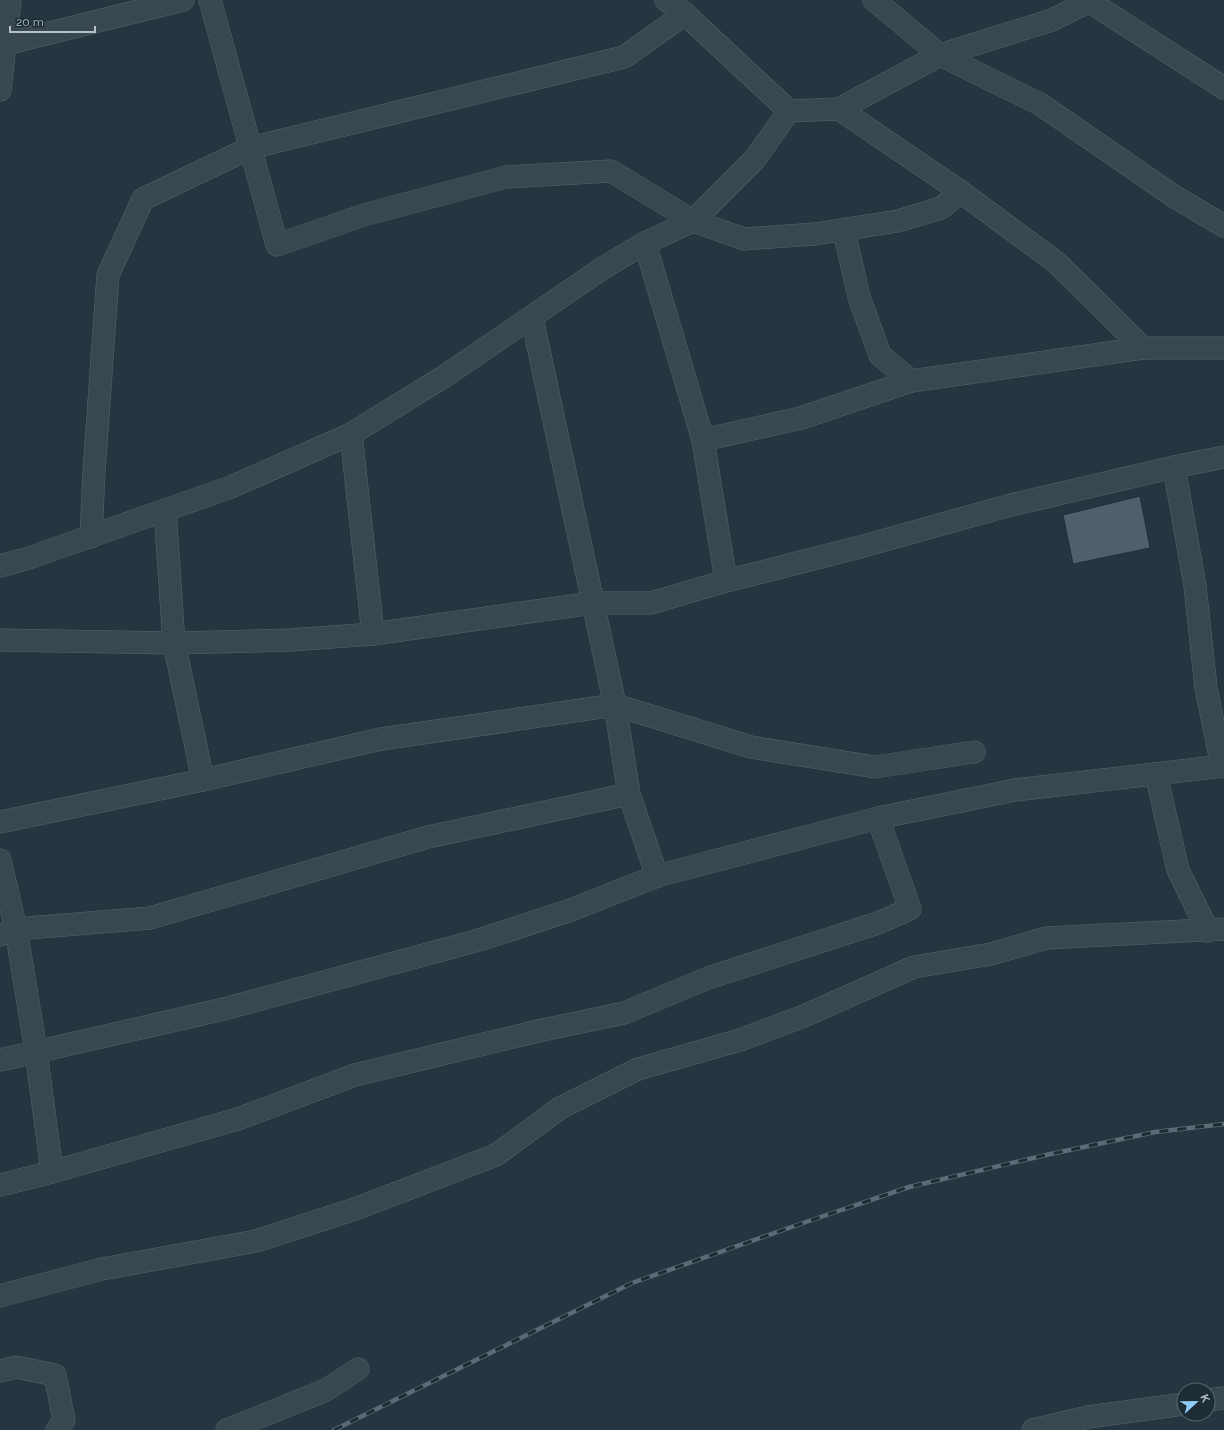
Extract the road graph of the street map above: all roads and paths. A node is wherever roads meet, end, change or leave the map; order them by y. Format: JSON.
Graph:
{"nodes":[{"id":1,"x":10,"y":0,"type":"edge"},
{"id":2,"x":184,"y":0,"type":"edge"},
{"id":3,"x":210,"y":0,"type":"edge"},
{"id":4,"x":666,"y":0,"type":"edge"},
{"id":5,"x":874,"y":0,"type":"edge"},
{"id":6,"x":1090,"y":1,"type":"edge"},
{"id":7,"x":120,"y":8,"type":"edge"},
{"id":8,"x":685,"y":14,"type":"junction"},
{"id":9,"x":5,"y":44,"type":"junction"},
{"id":10,"x":940,"y":55,"type":"junction"},
{"id":11,"x":1224,"y":88,"type":"edge"},
{"id":12,"x":0,"y":90,"type":"edge"},
{"id":13,"x":839,"y":109,"type":"junction"},
{"id":14,"x":789,"y":111,"type":"junction"},
{"id":15,"x":250,"y":148,"type":"junction"},
{"id":16,"x":961,"y":192,"type":"junction"},
{"id":17,"x":693,"y":220,"type":"junction"},
{"id":18,"x":1224,"y":226,"type":"edge"},
{"id":19,"x":844,"y":231,"type":"junction"},
{"id":20,"x":645,"y":243,"type":"junction"},
{"id":21,"x":532,"y":318,"type":"junction"},
{"id":22,"x":1143,"y":348,"type":"junction"},
{"id":23,"x":1224,"y":348,"type":"edge"},
{"id":24,"x":911,"y":381,"type":"junction"},
{"id":25,"x":351,"y":434,"type":"junction"},
{"id":26,"x":703,"y":440,"type":"junction"},
{"id":27,"x":1224,"y":457,"type":"edge"},
{"id":28,"x":1174,"y":467,"type":"junction"},
{"id":29,"x":165,"y":510,"type":"junction"},
{"id":30,"x":91,"y":537,"type":"junction"},
{"id":31,"x":0,"y":566,"type":"edge"},
{"id":32,"x":726,"y":581,"type":"junction"},
{"id":33,"x":593,"y":604,"type":"junction"},
{"id":34,"x":373,"y":634,"type":"junction"},
{"id":35,"x":0,"y":640,"type":"edge"},
{"id":36,"x":174,"y":643,"type":"junction"},
{"id":37,"x":1215,"y":686,"type":"edge"},
{"id":38,"x":615,"y":705,"type":"junction"},
{"id":39,"x":974,"y":752,"type":"dead end"},
{"id":40,"x":1223,"y":766,"type":"edge"},
{"id":41,"x":1156,"y":774,"type":"junction"},
{"id":42,"x":203,"y":780,"type":"junction"},
{"id":43,"x":629,"y":794,"type":"junction"},
{"id":44,"x":878,"y":818,"type":"junction"},
{"id":45,"x":0,"y":822,"type":"edge"},
{"id":46,"x":0,"y":860,"type":"edge"},
{"id":47,"x":657,"y":876,"type":"junction"},
{"id":48,"x":1216,"y":930,"type":"edge"},
{"id":49,"x":8,"y":932,"type":"edge"},
{"id":50,"x":36,"y":1051,"type":"junction"},
{"id":51,"x":0,"y":1060,"type":"edge"},
{"id":52,"x":52,"y":1172,"type":"junction"},
{"id":53,"x":0,"y":1185,"type":"edge"},
{"id":54,"x":0,"y":1296,"type":"edge"},
{"id":55,"x":358,"y":1369,"type":"dead end"},
{"id":56,"x":0,"y":1371,"type":"edge"},
{"id":57,"x":1176,"y":1405,"type":"edge"},
{"id":58,"x":57,"y":1430,"type":"edge"},
{"id":59,"x":227,"y":1430,"type":"edge"},
{"id":60,"x":1033,"y":1430,"type":"edge"}],
"edges":[{"from":1,"to":9,"type":"street"},
{"from":2,"to":7,"type":"street"},
{"from":3,"to":15,"type":"street"},
{"from":4,"to":8,"type":"street"},
{"from":5,"to":10,"type":"street"},
{"from":6,"to":10,"type":"street"},
{"from":6,"to":11,"type":"street"},
{"from":7,"to":9,"type":"street"},
{"from":8,"to":14,"type":"street"},
{"from":8,"to":15,"type":"street"},
{"from":9,"to":12,"type":"street"},
{"from":10,"to":13,"type":"street"},
{"from":10,"to":18,"type":"street"},
{"from":13,"to":14,"type":"street"},
{"from":13,"to":16,"type":"street"},
{"from":14,"to":17,"type":"street"},
{"from":15,"to":17,"type":"street"},
{"from":15,"to":30,"type":"street"},
{"from":16,"to":19,"type":"street"},
{"from":16,"to":22,"type":"street"},
{"from":17,"to":19,"type":"street"},
{"from":17,"to":20,"type":"street"},
{"from":19,"to":24,"type":"street"},
{"from":20,"to":21,"type":"street"},
{"from":20,"to":26,"type":"street"},
{"from":21,"to":25,"type":"street"},
{"from":21,"to":33,"type":"street"},
{"from":22,"to":23,"type":"street"},
{"from":22,"to":24,"type":"street"},
{"from":24,"to":26,"type":"street"},
{"from":25,"to":29,"type":"street"},
{"from":25,"to":34,"type":"street"},
{"from":26,"to":32,"type":"street"},
{"from":27,"to":28,"type":"street"},
{"from":28,"to":32,"type":"street"},
{"from":28,"to":37,"type":"street"},
{"from":29,"to":30,"type":"street"},
{"from":29,"to":36,"type":"street"},
{"from":30,"to":31,"type":"street"},
{"from":32,"to":33,"type":"street"},
{"from":33,"to":34,"type":"street"},
{"from":33,"to":38,"type":"street"},
{"from":34,"to":36,"type":"street"},
{"from":35,"to":36,"type":"street"},
{"from":36,"to":42,"type":"street"},
{"from":37,"to":40,"type":"street"},
{"from":38,"to":39,"type":"street"},
{"from":38,"to":42,"type":"street"},
{"from":38,"to":43,"type":"street"},
{"from":40,"to":41,"type":"street"},
{"from":41,"to":44,"type":"street"},
{"from":41,"to":48,"type":"street"},
{"from":42,"to":45,"type":"street"},
{"from":43,"to":47,"type":"street"},
{"from":43,"to":49,"type":"street"},
{"from":44,"to":47,"type":"street"},
{"from":44,"to":52,"type":"street"},
{"from":46,"to":49,"type":"street"},
{"from":47,"to":50,"type":"street"},
{"from":48,"to":54,"type":"street"},
{"from":49,"to":50,"type":"street"},
{"from":50,"to":51,"type":"street"},
{"from":50,"to":52,"type":"street"},
{"from":52,"to":53,"type":"street"},
{"from":55,"to":59,"type":"street"},
{"from":56,"to":58,"type":"street"},
{"from":57,"to":60,"type":"street"}]}
